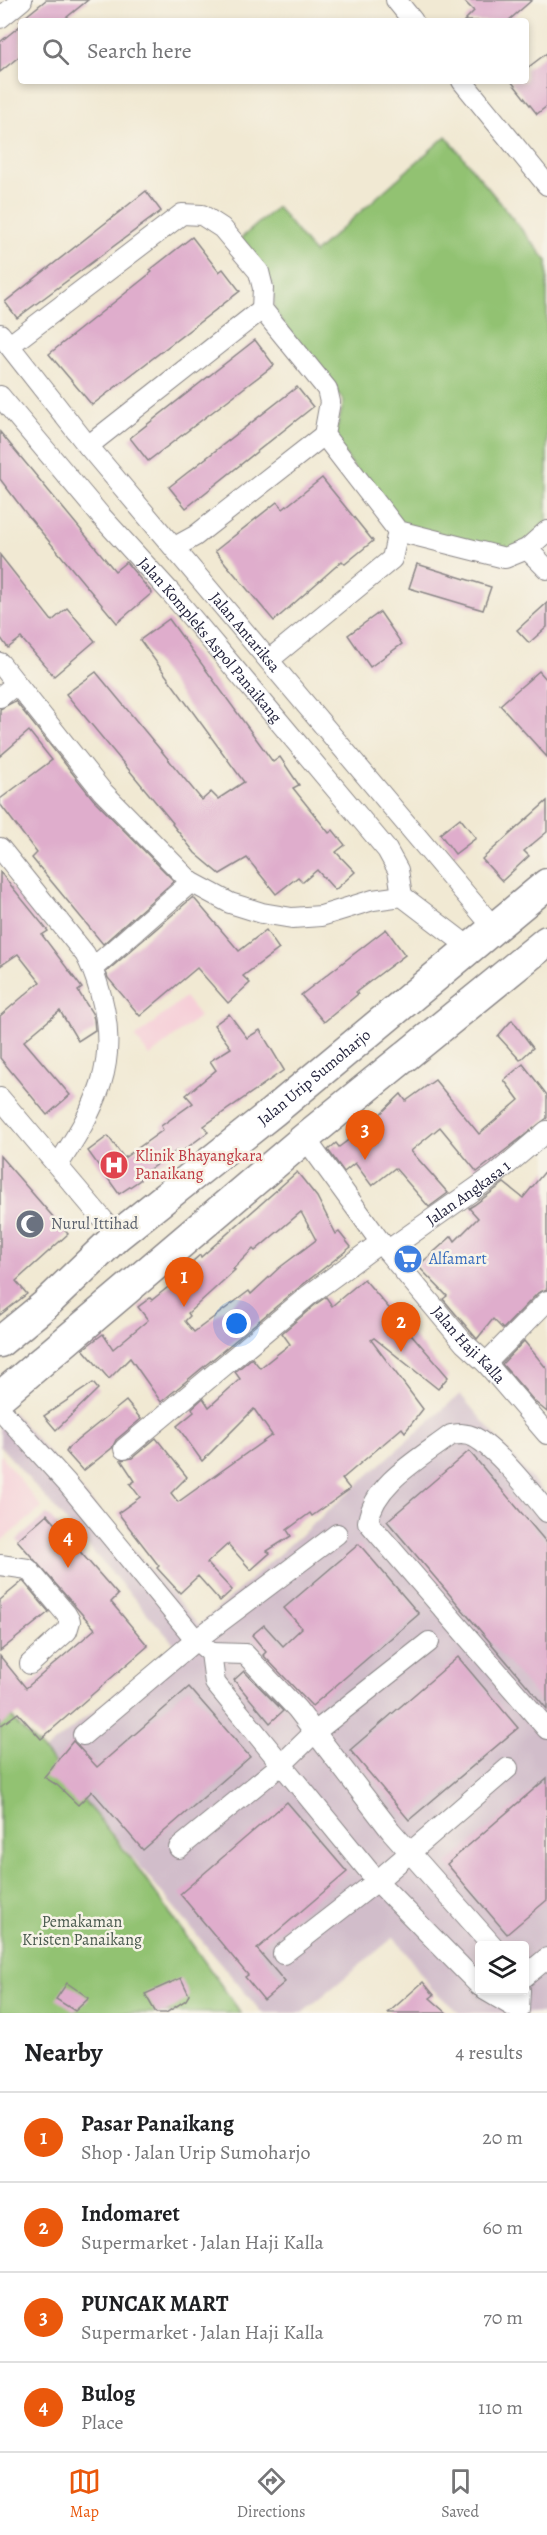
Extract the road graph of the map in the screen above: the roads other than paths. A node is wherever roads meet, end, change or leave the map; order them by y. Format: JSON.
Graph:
{"nodes":[{"id":1,"x":22,"y":0,"type":"edge"},
{"id":2,"x":396,"y":0,"type":"edge"},
{"id":3,"x":0,"y":18,"type":"edge"},
{"id":4,"x":411,"y":18,"type":"edge"},
{"id":5,"x":464,"y":84,"type":"edge"},
{"id":6,"x":547,"y":185,"type":"edge"},
{"id":7,"x":262,"y":309,"type":"junction"},
{"id":8,"x":5,"y":340,"type":"edge"},
{"id":9,"x":0,"y":396,"type":"edge"},
{"id":10,"x":324,"y":435,"type":"junction"},
{"id":11,"x":88,"y":446,"type":"junction"},
{"id":12,"x":398,"y":531,"type":"junction"},
{"id":13,"x":547,"y":531,"type":"edge"},
{"id":14,"x":175,"y":547,"type":"junction"},
{"id":15,"x":527,"y":549,"type":"junction"},
{"id":16,"x":547,"y":569,"type":"edge"},
{"id":17,"x":270,"y":659,"type":"junction"},
{"id":18,"x":0,"y":663,"type":"edge"},
{"id":19,"x":16,"y":684,"type":"junction"},
{"id":20,"x":0,"y":697,"type":"edge"},
{"id":21,"x":0,"y":848,"type":"edge"},
{"id":22,"x":191,"y":882,"type":"junction"},
{"id":23,"x":547,"y":884,"type":"edge"},
{"id":24,"x":402,"y":896,"type":"junction"},
{"id":25,"x":494,"y":928,"type":"junction"},
{"id":26,"x":547,"y":941,"type":"edge"},
{"id":27,"x":469,"y":947,"type":"junction"},
{"id":28,"x":93,"y":968,"type":"junction"},
{"id":29,"x":0,"y":1098,"type":"edge"},
{"id":30,"x":547,"y":1131,"type":"edge"},
{"id":31,"x":305,"y":1138,"type":"junction"},
{"id":32,"x":58,"y":1166,"type":"junction"},
{"id":33,"x":117,"y":1236,"type":"junction"},
{"id":34,"x":384,"y":1247,"type":"junction"},
{"id":35,"x":547,"y":1301,"type":"edge"},
{"id":36,"x":0,"y":1342,"type":"edge"},
{"id":37,"x":486,"y":1363,"type":"junction"},
{"id":38,"x":0,"y":1397,"type":"edge"},
{"id":39,"x":0,"y":1409,"type":"edge"},
{"id":40,"x":545,"y":1427,"type":"edge"},
{"id":41,"x":124,"y":1449,"type":"dead end"},
{"id":42,"x":547,"y":1512,"type":"edge"},
{"id":43,"x":337,"y":1534,"type":"dead end"},
{"id":44,"x":0,"y":1565,"type":"edge"},
{"id":45,"x":196,"y":1640,"type":"junction"},
{"id":46,"x":429,"y":1642,"type":"dead end"},
{"id":47,"x":211,"y":1653,"type":"junction"},
{"id":48,"x":30,"y":1664,"type":"dead end"},
{"id":49,"x":547,"y":1730,"type":"edge"},
{"id":50,"x":315,"y":1732,"type":"junction"},
{"id":51,"x":83,"y":1735,"type":"dead end"},
{"id":52,"x":282,"y":1764,"type":"junction"},
{"id":53,"x":508,"y":1768,"type":"dead end"},
{"id":54,"x":179,"y":1848,"type":"dead end"},
{"id":55,"x":409,"y":1852,"type":"junction"},
{"id":56,"x":377,"y":1881,"type":"junction"},
{"id":57,"x":489,"y":1941,"type":"edge"},
{"id":58,"x":283,"y":1954,"type":"dead end"},
{"id":59,"x":547,"y":1958,"type":"edge"},
{"id":60,"x":529,"y":1974,"type":"edge"},
{"id":61,"x":475,"y":1981,"type":"edge"},
{"id":62,"x":498,"y":1995,"type":"edge"},
{"id":63,"x":520,"y":2004,"type":"edge"}],
"edges":[{"from":1,"to":3,"type":"street"},
{"from":2,"to":4,"type":"street"},
{"from":5,"to":6,"type":"street"},
{"from":7,"to":8,"type":"street"},
{"from":7,"to":10,"type":"street"},
{"from":7,"to":11,"type":"street"},
{"from":8,"to":11,"type":"street","name":"Jalan Antariksa"},
{"from":9,"to":24,"type":"street","name":"Jalan Kompleks Aspol Panaikang"},
{"from":10,"to":12,"type":"street"},
{"from":10,"to":14,"type":"street"},
{"from":11,"to":14,"type":"street","name":"Jalan Antariksa"},
{"from":12,"to":15,"type":"street"},
{"from":12,"to":17,"type":"street"},
{"from":13,"to":15,"type":"street"},
{"from":14,"to":17,"type":"street","name":"Jalan Antariksa"},
{"from":15,"to":16,"type":"street"},
{"from":17,"to":25,"type":"street","name":"Jalan Antariksa"},
{"from":18,"to":19,"type":"street"},
{"from":19,"to":20,"type":"street"},
{"from":19,"to":22,"type":"street"},
{"from":21,"to":28,"type":"street"},
{"from":22,"to":24,"type":"street"},
{"from":22,"to":28,"type":"street"},
{"from":23,"to":25,"type":"highway","name":"Jalan Urip Sumoharjo"},
{"from":24,"to":27,"type":"street"},
{"from":25,"to":27,"type":"highway","name":"Jalan Urip Sumoharjo"},
{"from":26,"to":31,"type":"highway"},
{"from":27,"to":33,"type":"highway","name":"Jalan Urip Sumoharjo"},
{"from":28,"to":32,"type":"street"},
{"from":29,"to":32,"type":"street"},
{"from":30,"to":34,"type":"street","name":"Jalan Angkasa 1"},
{"from":31,"to":34,"type":"street","name":"Jalan Haji Kalla"},
{"from":31,"to":38,"type":"highway"},
{"from":32,"to":33,"type":"street"},
{"from":33,"to":36,"type":"highway","name":"Jalan Urip Sumoharjo"},
{"from":34,"to":37,"type":"street","name":"Jalan Haji Kalla"},
{"from":34,"to":41,"type":"street","name":"Jalan Angkasa 1"},
{"from":35,"to":37,"type":"street"},
{"from":37,"to":40,"type":"street","name":"Jalan Haji Kalla"},
{"from":39,"to":45,"type":"street"},
{"from":42,"to":49,"type":"street"},
{"from":43,"to":45,"type":"street"},
{"from":44,"to":48,"type":"street"},
{"from":45,"to":47,"type":"street"},
{"from":45,"to":51,"type":"street"},
{"from":46,"to":50,"type":"street"},
{"from":47,"to":50,"type":"street"},
{"from":47,"to":52,"type":"street"},
{"from":50,"to":52,"type":"street"},
{"from":50,"to":55,"type":"street"},
{"from":52,"to":54,"type":"street"},
{"from":52,"to":56,"type":"street"},
{"from":53,"to":55,"type":"street"},
{"from":55,"to":56,"type":"street"},
{"from":55,"to":57,"type":"street"},
{"from":56,"to":58,"type":"street"},
{"from":56,"to":61,"type":"street"},
{"from":59,"to":60,"type":"street"},
{"from":62,"to":63,"type":"street"}]}
